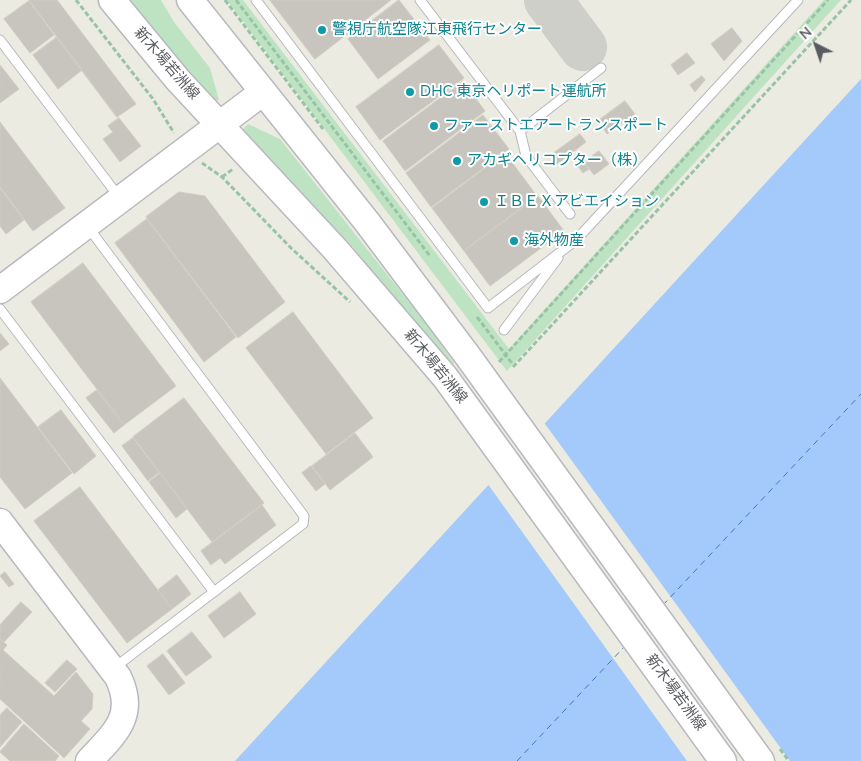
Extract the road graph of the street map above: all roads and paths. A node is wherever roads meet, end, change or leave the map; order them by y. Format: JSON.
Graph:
{"nodes":[{"id":1,"x":76,"y":0,"type":"edge"},
{"id":2,"x":190,"y":0,"type":"edge"},
{"id":3,"x":256,"y":0,"type":"edge"},
{"id":4,"x":420,"y":0,"type":"edge"},
{"id":5,"x":798,"y":0,"type":"edge"},
{"id":6,"x":828,"y":0,"type":"edge"},
{"id":7,"x":119,"y":6,"type":"edge"},
{"id":8,"x":0,"y":40,"type":"edge"},
{"id":9,"x":601,"y":68,"type":"dead end"},
{"id":10,"x":263,"y":92,"type":"junction"},
{"id":11,"x":219,"y":124,"type":"junction"},
{"id":12,"x":170,"y":129,"type":"dead end"},
{"id":13,"x":520,"y":131,"type":"junction"},
{"id":14,"x":204,"y":164,"type":"dead end"},
{"id":15,"x":121,"y":199,"type":"junction"},
{"id":16,"x":570,"y":214,"type":"dead end"},
{"id":17,"x":86,"y":225,"type":"junction"},
{"id":18,"x":566,"y":248,"type":"junction"},
{"id":19,"x":5,"y":282,"type":"edge"},
{"id":20,"x":351,"y":304,"type":"dead end"},
{"id":21,"x":0,"y":309,"type":"edge"},
{"id":22,"x":504,"y":330,"type":"dead end"},
{"id":23,"x":499,"y":362,"type":"dead end"},
{"id":24,"x":0,"y":522,"type":"edge"},
{"id":25,"x":214,"y":592,"type":"junction"},
{"id":26,"x":112,"y":670,"type":"junction"},
{"id":27,"x":89,"y":761,"type":"edge"},
{"id":28,"x":724,"y":761,"type":"edge"},
{"id":29,"x":761,"y":761,"type":"edge"}],
"edges":[{"from":1,"to":12,"type":"path"},
{"from":2,"to":10,"type":"street","name":"新木場若洲線"},
{"from":3,"to":18,"type":"lane"},
{"from":4,"to":13,"type":"lane"},
{"from":5,"to":18,"type":"lane"},
{"from":6,"to":23,"type":"path"},
{"from":7,"to":11,"type":"street","name":"新木場若洲線"},
{"from":8,"to":15,"type":"lane"},
{"from":9,"to":13,"type":"lane"},
{"from":10,"to":11,"type":"street"},
{"from":10,"to":29,"type":"street","name":"新木場若洲線"},
{"from":11,"to":15,"type":"street"},
{"from":11,"to":28,"type":"street","name":"新木場若洲線"},
{"from":13,"to":16,"type":"lane"},
{"from":14,"to":20,"type":"path"},
{"from":15,"to":17,"type":"street"},
{"from":17,"to":19,"type":"street"},
{"from":17,"to":25,"type":"lane"},
{"from":18,"to":22,"type":"lane"},
{"from":21,"to":25,"type":"lane"},
{"from":24,"to":26,"type":"street"},
{"from":25,"to":26,"type":"lane"},
{"from":26,"to":27,"type":"street"}]}
